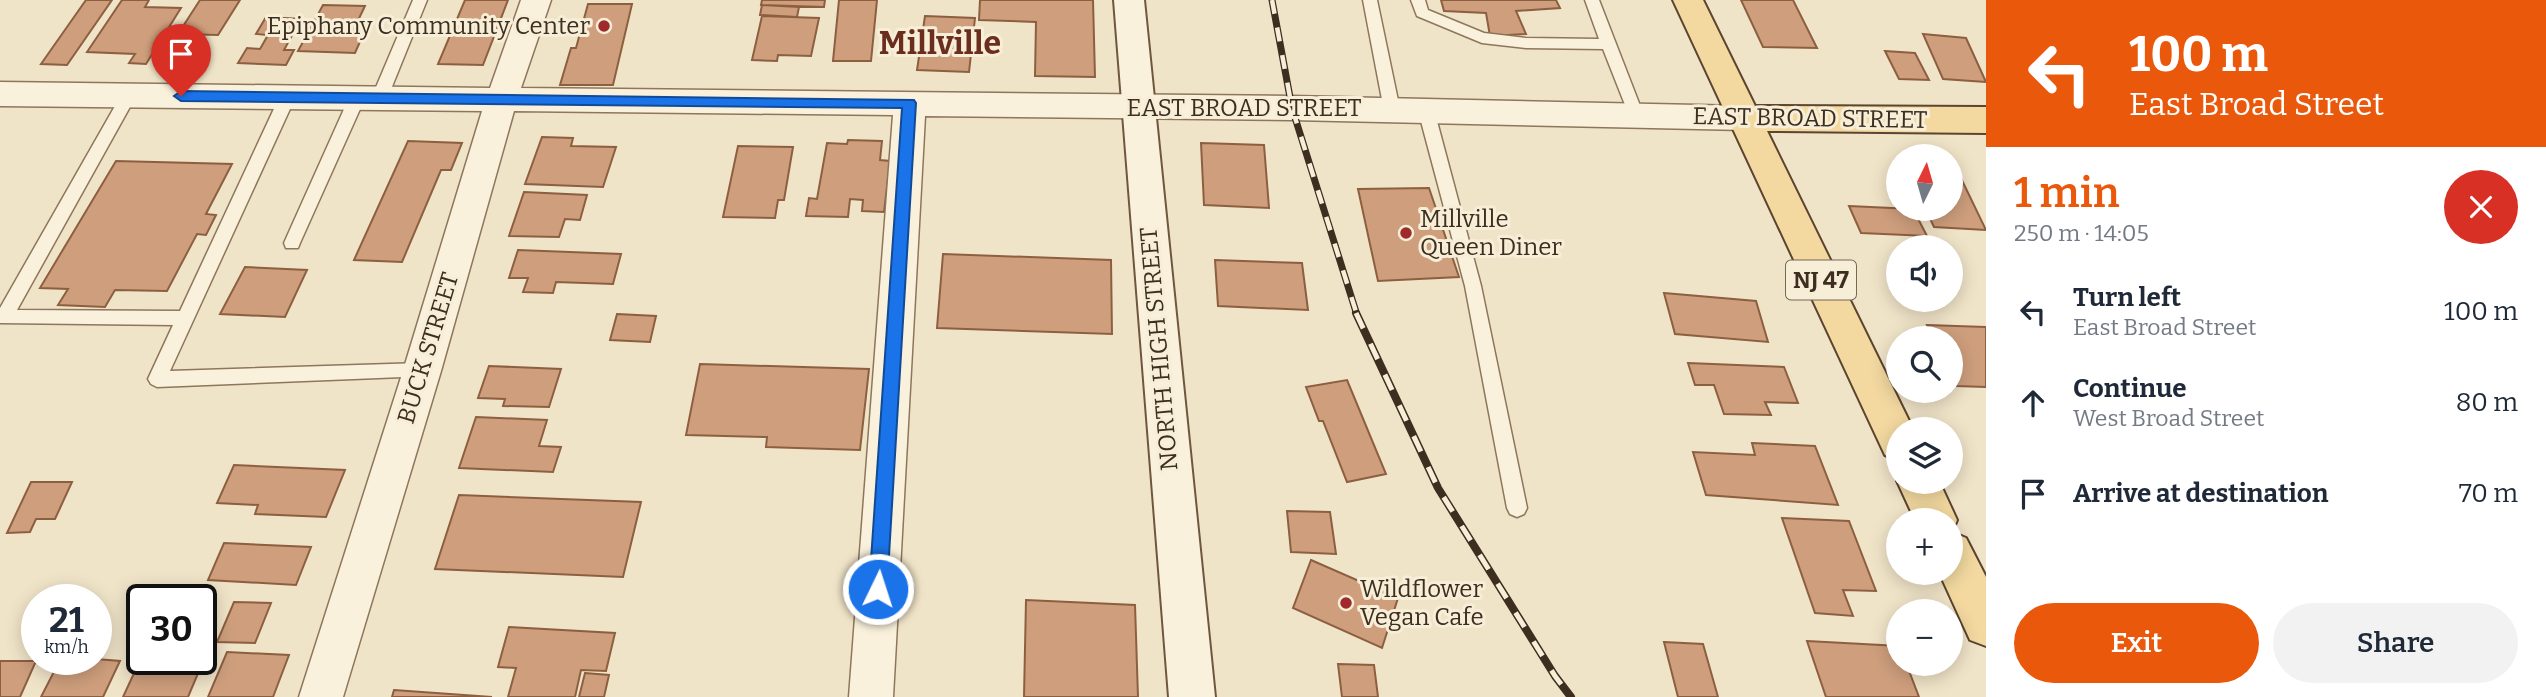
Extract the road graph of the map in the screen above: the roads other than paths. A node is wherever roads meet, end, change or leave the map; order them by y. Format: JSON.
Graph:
{"nodes":[{"id":1,"x":420,"y":0,"type":"edge"},
{"id":2,"x":536,"y":0,"type":"edge"},
{"id":3,"x":1129,"y":0,"type":"edge"},
{"id":4,"x":1370,"y":0,"type":"edge"},
{"id":5,"x":1592,"y":0,"type":"edge"},
{"id":6,"x":1688,"y":0,"type":"edge"},
{"id":7,"x":1420,"y":6,"type":"edge"},
{"id":8,"x":1609,"y":44,"type":"junction"},
{"id":9,"x":0,"y":94,"type":"edge"},
{"id":10,"x":128,"y":96,"type":"junction"},
{"id":11,"x":287,"y":98,"type":"junction"},
{"id":12,"x":368,"y":99,"type":"junction"},
{"id":13,"x":501,"y":100,"type":"junction"},
{"id":14,"x":909,"y":103,"type":"junction"},
{"id":15,"x":1137,"y":108,"type":"junction"},
{"id":16,"x":1392,"y":110,"type":"junction"},
{"id":17,"x":1426,"y":110,"type":"junction"},
{"id":18,"x":1636,"y":116,"type":"junction"},
{"id":19,"x":1744,"y":118,"type":"junction"},
{"id":20,"x":1986,"y":120,"type":"edge"},
{"id":21,"x":292,"y":243,"type":"dead end"},
{"id":22,"x":185,"y":318,"type":"junction"},
{"id":23,"x":422,"y":371,"type":"junction"},
{"id":24,"x":1887,"y":417,"type":"edge"},
{"id":25,"x":1517,"y":508,"type":"dead end"},
{"id":26,"x":1963,"y":577,"type":"edge"},
{"id":27,"x":1986,"y":624,"type":"edge"},
{"id":28,"x":321,"y":697,"type":"edge"},
{"id":29,"x":872,"y":697,"type":"edge"},
{"id":30,"x":1192,"y":697,"type":"edge"}],
"edges":[{"from":1,"to":12,"type":"lane"},
{"from":2,"to":13,"type":"street","name":"BUCK STREET"},
{"from":3,"to":15,"type":"street","name":"NORTH HIGH STREET"},
{"from":4,"to":16,"type":"lane"},
{"from":5,"to":8,"type":"lane"},
{"from":6,"to":19,"type":"main road","number":"NJ 47"},
{"from":7,"to":8,"type":"lane"},
{"from":8,"to":18,"type":"lane"},
{"from":9,"to":10,"type":"street","name":"EAST BROAD STREET"},
{"from":10,"to":11,"type":"street","name":"EAST BROAD STREET"},
{"from":10,"to":22,"type":"lane"},
{"from":11,"to":12,"type":"street","name":"EAST BROAD STREET"},
{"from":11,"to":22,"type":"lane"},
{"from":12,"to":13,"type":"street","name":"EAST BROAD STREET"},
{"from":12,"to":21,"type":"lane"},
{"from":13,"to":14,"type":"street","name":"EAST BROAD STREET"},
{"from":13,"to":23,"type":"street","name":"BUCK STREET"},
{"from":14,"to":15,"type":"street","name":"EAST BROAD STREET"},
{"from":14,"to":29,"type":"street"},
{"from":15,"to":16,"type":"street","name":"EAST BROAD STREET"},
{"from":15,"to":30,"type":"street","name":"NORTH HIGH STREET"},
{"from":16,"to":17,"type":"street","name":"EAST BROAD STREET"},
{"from":17,"to":18,"type":"street","name":"EAST BROAD STREET"},
{"from":17,"to":25,"type":"lane"},
{"from":18,"to":19,"type":"street","name":"EAST BROAD STREET"},
{"from":19,"to":20,"type":"main road","name":"EAST BROAD STREET"},
{"from":19,"to":24,"type":"main road","number":"NJ 47"},
{"from":22,"to":23,"type":"lane"},
{"from":23,"to":28,"type":"street","name":"BUCK STREET"},
{"from":26,"to":27,"type":"main road"}]}
